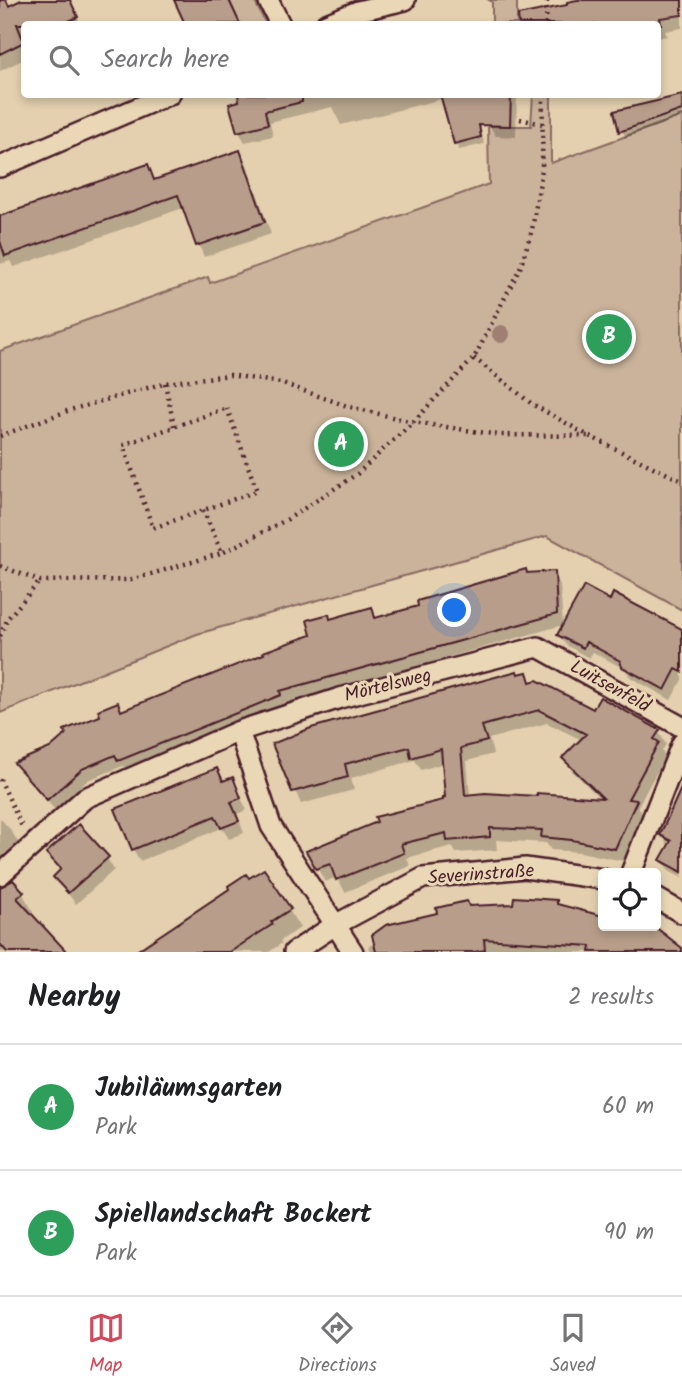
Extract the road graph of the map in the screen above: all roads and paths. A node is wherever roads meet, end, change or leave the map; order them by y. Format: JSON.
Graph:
{"nodes":[{"id":1,"x":268,"y":0,"type":"edge"},
{"id":2,"x":405,"y":0,"type":"edge"},
{"id":3,"x":547,"y":0,"type":"edge"},
{"id":4,"x":278,"y":21,"type":"edge"},
{"id":5,"x":333,"y":21,"type":"edge"},
{"id":6,"x":546,"y":21,"type":"edge"},
{"id":7,"x":161,"y":98,"type":"edge"},
{"id":8,"x":543,"y":98,"type":"edge"},
{"id":9,"x":520,"y":119,"type":"dead end"},
{"id":10,"x":542,"y":124,"type":"junction"},
{"id":11,"x":0,"y":167,"type":"edge"},
{"id":12,"x":474,"y":358,"type":"junction"},
{"id":13,"x":165,"y":383,"type":"junction"},
{"id":14,"x":413,"y":422,"type":"junction"},
{"id":15,"x":174,"y":426,"type":"junction"},
{"id":16,"x":0,"y":436,"type":"edge"},
{"id":17,"x":589,"y":436,"type":"junction"},
{"id":18,"x":682,"y":481,"type":"edge"},
{"id":19,"x":203,"y":510,"type":"junction"},
{"id":20,"x":222,"y":553,"type":"junction"},
{"id":21,"x":0,"y":566,"type":"edge"},
{"id":22,"x":40,"y":581,"type":"junction"},
{"id":23,"x":0,"y":636,"type":"edge"},
{"id":24,"x":538,"y":647,"type":"joint"},
{"id":25,"x":682,"y":727,"type":"edge"},
{"id":26,"x":239,"y":731,"type":"junction"},
{"id":27,"x":682,"y":743,"type":"edge"},
{"id":28,"x":0,"y":779,"type":"edge"},
{"id":29,"x":31,"y":846,"type":"junction"},
{"id":30,"x":633,"y":868,"type":"edge"},
{"id":31,"x":0,"y":875,"type":"edge"},
{"id":32,"x":598,"y":878,"type":"edge"},
{"id":33,"x":661,"y":901,"type":"edge"},
{"id":34,"x":682,"y":913,"type":"edge"},
{"id":35,"x":335,"y":925,"type":"junction"},
{"id":36,"x":294,"y":952,"type":"edge"},
{"id":37,"x":353,"y":952,"type":"edge"}],
"edges":[{"from":1,"to":4,"type":"street"},
{"from":2,"to":5,"type":"street"},
{"from":3,"to":6,"type":"path"},
{"from":7,"to":11,"type":"street"},
{"from":8,"to":10,"type":"path"},
{"from":9,"to":10,"type":"path"},
{"from":10,"to":12,"type":"path"},
{"from":12,"to":14,"type":"path"},
{"from":12,"to":17,"type":"path"},
{"from":13,"to":14,"type":"path"},
{"from":13,"to":15,"type":"path"},
{"from":13,"to":16,"type":"path"},
{"from":14,"to":17,"type":"path"},
{"from":14,"to":20,"type":"path"},
{"from":15,"to":19,"type":"path"},
{"from":15,"to":19,"type":"path"},
{"from":17,"to":18,"type":"path"},
{"from":19,"to":20,"type":"path"},
{"from":20,"to":22,"type":"path"},
{"from":21,"to":22,"type":"path"},
{"from":22,"to":23,"type":"path"},
{"from":24,"to":25,"type":"street","name":"Luitsenfeld"},
{"from":24,"to":26,"type":"street","name":"Mörtelsweg"},
{"from":26,"to":29,"type":"street","name":"Mörtelsweg"},
{"from":26,"to":35,"type":"street"},
{"from":27,"to":30,"type":"street"},
{"from":28,"to":29,"type":"path"},
{"from":29,"to":31,"type":"street","name":"Mörtelsweg"},
{"from":32,"to":35,"type":"street","name":"Severinstraße"},
{"from":33,"to":34,"type":"street"},
{"from":35,"to":36,"type":"street","name":"Severinstraße"},
{"from":35,"to":37,"type":"street"}]}
